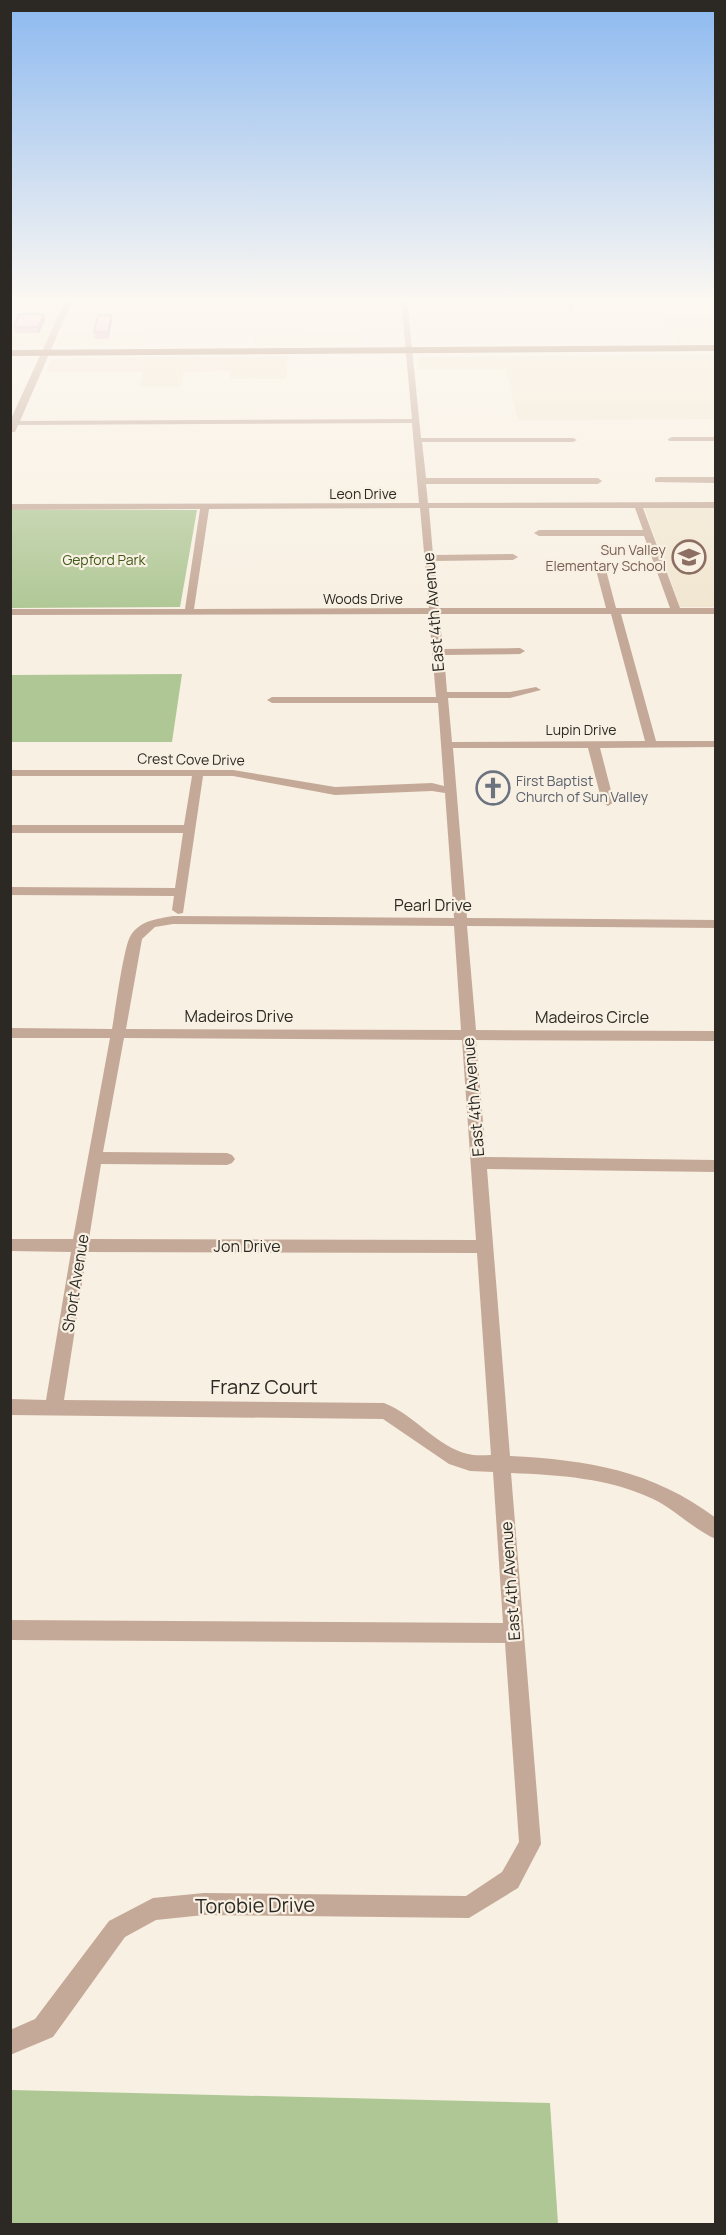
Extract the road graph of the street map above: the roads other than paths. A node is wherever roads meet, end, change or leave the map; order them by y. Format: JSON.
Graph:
{"nodes":[{"id":1,"x":23,"y":403,"type":"edge"},
{"id":2,"x":414,"y":403,"type":"edge"},
{"id":3,"x":415,"y":421,"type":"junction"},
{"id":4,"x":13,"y":423,"type":"edge"},
{"id":5,"x":10,"y":433,"type":"edge"},
{"id":6,"x":672,"y":439,"type":"dead end"},
{"id":7,"x":716,"y":439,"type":"edge"},
{"id":8,"x":417,"y":440,"type":"junction"},
{"id":9,"x":573,"y":440,"type":"dead end"},
{"id":10,"x":658,"y":480,"type":"dead end"},
{"id":11,"x":716,"y":480,"type":"edge"},
{"id":12,"x":421,"y":481,"type":"junction"},
{"id":13,"x":598,"y":481,"type":"dead end"},
{"id":14,"x":638,"y":505,"type":"junction"},
{"id":15,"x":716,"y":505,"type":"edge"},
{"id":16,"x":424,"y":506,"type":"junction"},
{"id":17,"x":10,"y":507,"type":"edge"},
{"id":18,"x":205,"y":507,"type":"junction"},
{"id":19,"x":539,"y":533,"type":"dead end"},
{"id":20,"x":647,"y":533,"type":"junction"},
{"id":21,"x":513,"y":557,"type":"dead end"},
{"id":22,"x":428,"y":558,"type":"junction"},
{"id":23,"x":601,"y":570,"type":"dead end"},
{"id":24,"x":614,"y":611,"type":"junction"},
{"id":25,"x":676,"y":611,"type":"junction"},
{"id":26,"x":716,"y":611,"type":"edge"},
{"id":27,"x":10,"y":612,"type":"edge"},
{"id":28,"x":189,"y":612,"type":"junction"},
{"id":29,"x":433,"y":612,"type":"junction"},
{"id":30,"x":520,"y":651,"type":"dead end"},
{"id":31,"x":436,"y":652,"type":"junction"},
{"id":32,"x":536,"y":690,"type":"dead end"},
{"id":33,"x":440,"y":697,"type":"junction"},
{"id":34,"x":272,"y":700,"type":"dead end"},
{"id":35,"x":593,"y":744,"type":"junction"},
{"id":36,"x":651,"y":744,"type":"junction"},
{"id":37,"x":716,"y":744,"type":"edge"},
{"id":38,"x":447,"y":745,"type":"junction"},
{"id":39,"x":10,"y":773,"type":"edge"},
{"id":40,"x":198,"y":774,"type":"junction"},
{"id":41,"x":450,"y":791,"type":"junction"},
{"id":42,"x":608,"y":802,"type":"dead end"},
{"id":43,"x":10,"y":829,"type":"edge"},
{"id":44,"x":190,"y":829,"type":"junction"},
{"id":45,"x":10,"y":891,"type":"edge"},
{"id":46,"x":180,"y":892,"type":"junction"},
{"id":47,"x":178,"y":910,"type":"dead end"},
{"id":48,"x":458,"y":921,"type":"junction"},
{"id":49,"x":151,"y":924,"type":"joint"},
{"id":50,"x":716,"y":924,"type":"edge"},
{"id":51,"x":10,"y":1033,"type":"edge"},
{"id":52,"x":118,"y":1034,"type":"junction"},
{"id":53,"x":468,"y":1035,"type":"junction"},
{"id":54,"x":716,"y":1036,"type":"edge"},
{"id":55,"x":94,"y":1158,"type":"junction"},
{"id":56,"x":226,"y":1159,"type":"dead end"},
{"id":57,"x":478,"y":1163,"type":"junction"},
{"id":58,"x":716,"y":1166,"type":"edge"},
{"id":59,"x":10,"y":1245,"type":"edge"},
{"id":60,"x":81,"y":1245,"type":"junction"},
{"id":61,"x":484,"y":1247,"type":"junction"},
{"id":62,"x":10,"y":1407,"type":"edge"},
{"id":63,"x":54,"y":1408,"type":"junction"},
{"id":64,"x":501,"y":1464,"type":"junction"},
{"id":65,"x":716,"y":1530,"type":"edge"},
{"id":66,"x":10,"y":1630,"type":"edge"},
{"id":67,"x":514,"y":1634,"type":"junction"},
{"id":68,"x":530,"y":1844,"type":"joint"},
{"id":69,"x":10,"y":2043,"type":"edge"}],
"edges":[{"from":1,"to":4,"type":"street"},
{"from":2,"to":3,"type":"street","name":"East 4th Avenue"},
{"from":3,"to":4,"type":"street"},
{"from":3,"to":8,"type":"street","name":"East 4th Avenue"},
{"from":4,"to":5,"type":"street"},
{"from":6,"to":7,"type":"street"},
{"from":8,"to":9,"type":"street"},
{"from":8,"to":12,"type":"street","name":"East 4th Avenue"},
{"from":10,"to":11,"type":"street"},
{"from":12,"to":13,"type":"street"},
{"from":12,"to":16,"type":"street","name":"East 4th Avenue"},
{"from":14,"to":15,"type":"street","name":"Leon Drive"},
{"from":14,"to":16,"type":"street","name":"Leon Drive"},
{"from":14,"to":20,"type":"street"},
{"from":16,"to":18,"type":"street","name":"Leon Drive"},
{"from":16,"to":22,"type":"street","name":"East 4th Avenue"},
{"from":17,"to":18,"type":"street","name":"Leon Drive"},
{"from":18,"to":28,"type":"street"},
{"from":19,"to":20,"type":"street"},
{"from":20,"to":25,"type":"street"},
{"from":21,"to":22,"type":"street"},
{"from":22,"to":29,"type":"street","name":"East 4th Avenue"},
{"from":23,"to":24,"type":"street"},
{"from":24,"to":25,"type":"street","name":"Woods Drive"},
{"from":24,"to":29,"type":"street","name":"Woods Drive"},
{"from":24,"to":36,"type":"street"},
{"from":25,"to":26,"type":"street","name":"Woods Drive"},
{"from":27,"to":28,"type":"street","name":"Woods Drive"},
{"from":28,"to":29,"type":"street","name":"Woods Drive"},
{"from":29,"to":31,"type":"street","name":"East 4th Avenue"},
{"from":30,"to":31,"type":"street"},
{"from":31,"to":33,"type":"street","name":"East 4th Avenue"},
{"from":32,"to":33,"type":"street"},
{"from":33,"to":34,"type":"street"},
{"from":33,"to":38,"type":"street","name":"East 4th Avenue"},
{"from":35,"to":36,"type":"street","name":"Lupin Drive"},
{"from":35,"to":38,"type":"street","name":"Lupin Drive"},
{"from":35,"to":42,"type":"street"},
{"from":36,"to":37,"type":"street","name":"Lupin Drive"},
{"from":38,"to":41,"type":"street","name":"East 4th Avenue"},
{"from":39,"to":40,"type":"street","name":"Crest Cove Drive"},
{"from":40,"to":41,"type":"street","name":"Crest Cove Drive"},
{"from":40,"to":44,"type":"street"},
{"from":41,"to":48,"type":"street","name":"East 4th Avenue"},
{"from":43,"to":44,"type":"street"},
{"from":44,"to":46,"type":"street"},
{"from":45,"to":46,"type":"street"},
{"from":46,"to":47,"type":"street"},
{"from":48,"to":49,"type":"street","name":"Pearl Drive"},
{"from":48,"to":50,"type":"street","name":"Pearl Drive"},
{"from":48,"to":53,"type":"street","name":"East 4th Avenue"},
{"from":49,"to":52,"type":"street","name":"Short Avenue"},
{"from":51,"to":52,"type":"street","name":"Madeiros Drive"},
{"from":52,"to":53,"type":"street","name":"Madeiros Drive"},
{"from":52,"to":55,"type":"street","name":"Short Avenue"},
{"from":53,"to":54,"type":"street","name":"Madeiros Circle"},
{"from":53,"to":57,"type":"street","name":"East 4th Avenue"},
{"from":55,"to":56,"type":"street"},
{"from":55,"to":60,"type":"street","name":"Short Avenue"},
{"from":57,"to":58,"type":"street"},
{"from":57,"to":61,"type":"street","name":"East 4th Avenue"},
{"from":59,"to":60,"type":"street","name":"Jon Drive"},
{"from":60,"to":61,"type":"street","name":"Jon Drive"},
{"from":60,"to":63,"type":"street","name":"Short Avenue"},
{"from":61,"to":64,"type":"street","name":"East 4th Avenue"},
{"from":62,"to":63,"type":"street","name":"Franz Court"},
{"from":63,"to":64,"type":"street","name":"Franz Court"},
{"from":64,"to":65,"type":"street","name":"Franz Court"},
{"from":64,"to":67,"type":"street","name":"East 4th Avenue"},
{"from":66,"to":67,"type":"street"},
{"from":67,"to":68,"type":"street","name":"East 4th Avenue"},
{"from":68,"to":69,"type":"street","name":"Torobie Drive"}]}
